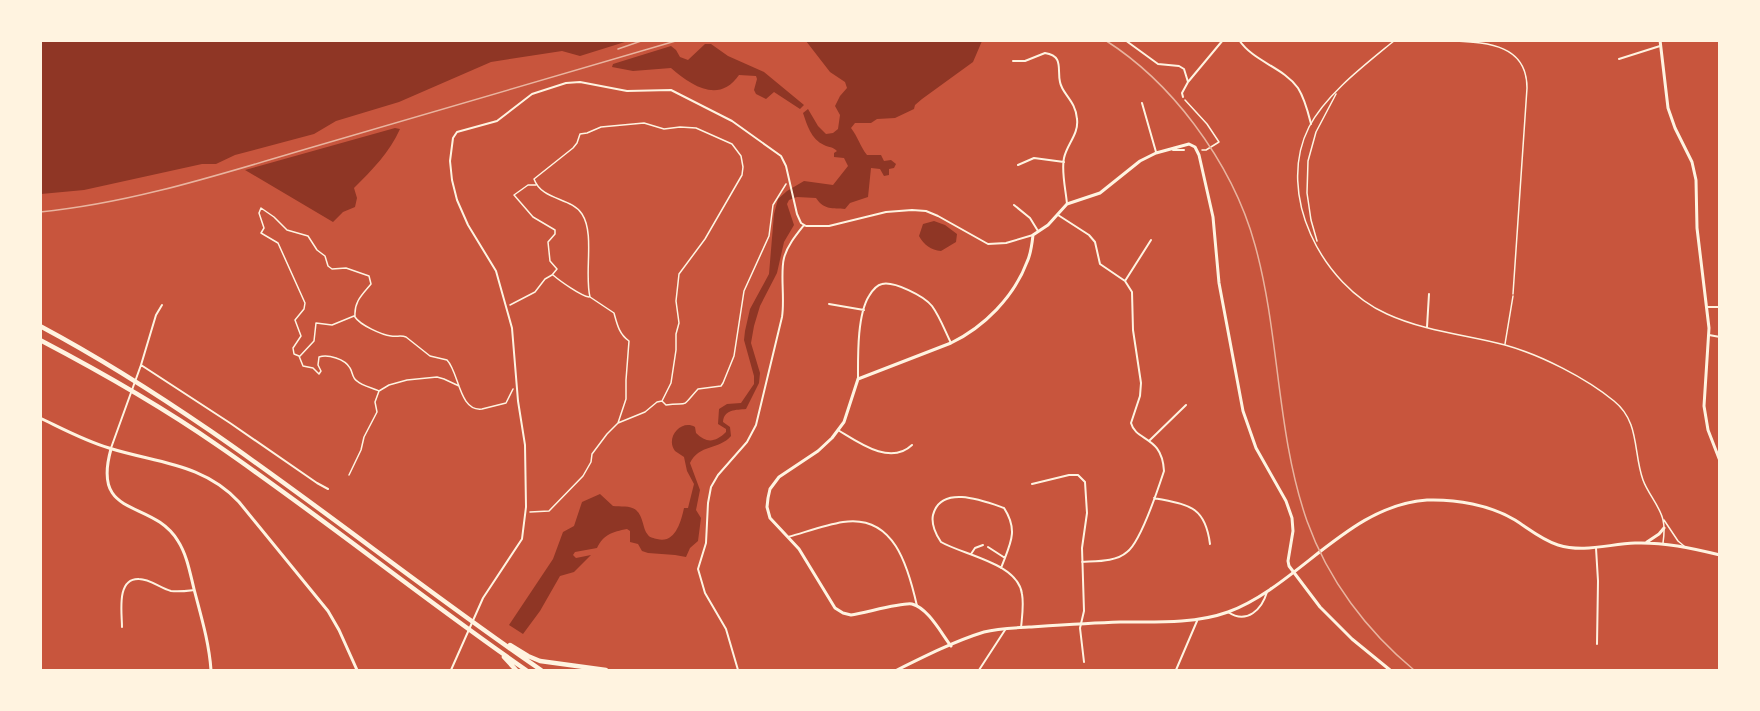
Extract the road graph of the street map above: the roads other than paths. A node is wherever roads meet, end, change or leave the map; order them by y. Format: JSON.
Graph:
{"nodes":[{"id":1,"x":1125,"y":40,"type":"edge"},
{"id":2,"x":1223,"y":40,"type":"edge"},
{"id":3,"x":1239,"y":40,"type":"edge"},
{"id":4,"x":1395,"y":40,"type":"edge"},
{"id":5,"x":1442,"y":40,"type":"edge"},
{"id":6,"x":1660,"y":40,"type":"edge"},
{"id":7,"x":1660,"y":46,"type":"junction"},
{"id":8,"x":1619,"y":59,"type":"dead end"},
{"id":9,"x":1013,"y":61,"type":"dead end"},
{"id":10,"x":1188,"y":82,"type":"junction"},
{"id":11,"x":1336,"y":93,"type":"junction"},
{"id":12,"x":1183,"y":97,"type":"road end"},
{"id":13,"x":1142,"y":103,"type":"dead end"},
{"id":14,"x":1311,"y":124,"type":"junction"},
{"id":15,"x":1171,"y":149,"type":"junction"},
{"id":16,"x":1184,"y":150,"type":"dead end"},
{"id":17,"x":1156,"y":153,"type":"junction"},
{"id":18,"x":1064,"y":162,"type":"junction"},
{"id":19,"x":1018,"y":165,"type":"dead end"},
{"id":20,"x":1067,"y":204,"type":"junction"},
{"id":21,"x":1014,"y":205,"type":"dead end"},
{"id":22,"x":1058,"y":215,"type":"junction"},
{"id":23,"x":804,"y":225,"type":"junction"},
{"id":24,"x":1038,"y":232,"type":"junction"},
{"id":25,"x":1033,"y":235,"type":"junction"},
{"id":26,"x":1151,"y":240,"type":"dead end"},
{"id":27,"x":1317,"y":243,"type":"junction"},
{"id":28,"x":1125,"y":281,"type":"junction"},
{"id":29,"x":1430,"y":294,"type":"dead end"},
{"id":30,"x":162,"y":304,"type":"dead end"},
{"id":31,"x":829,"y":304,"type":"dead end"},
{"id":32,"x":1707,"y":307,"type":"junction"},
{"id":33,"x":1719,"y":307,"type":"edge"},
{"id":34,"x":864,"y":310,"type":"junction"},
{"id":35,"x":40,"y":326,"type":"edge"},
{"id":36,"x":1427,"y":327,"type":"junction"},
{"id":37,"x":1709,"y":335,"type":"junction"},
{"id":38,"x":1719,"y":337,"type":"edge"},
{"id":39,"x":40,"y":340,"type":"edge"},
{"id":40,"x":951,"y":343,"type":"junction"},
{"id":41,"x":1505,"y":345,"type":"junction"},
{"id":42,"x":141,"y":365,"type":"junction"},
{"id":43,"x":858,"y":379,"type":"junction"},
{"id":44,"x":1186,"y":405,"type":"dead end"},
{"id":45,"x":40,"y":418,"type":"edge"},
{"id":46,"x":838,"y":430,"type":"junction"},
{"id":47,"x":1150,"y":440,"type":"junction"},
{"id":48,"x":912,"y":445,"type":"dead end"},
{"id":49,"x":111,"y":449,"type":"junction"},
{"id":50,"x":1719,"y":461,"type":"edge"},
{"id":51,"x":1032,"y":484,"type":"dead end"},
{"id":52,"x":328,"y":489,"type":"dead end"},
{"id":53,"x":1154,"y":498,"type":"junction"},
{"id":54,"x":1663,"y":519,"type":"junction"},
{"id":55,"x":1664,"y":528,"type":"junction"},
{"id":56,"x":788,"y":537,"type":"junction"},
{"id":57,"x":1646,"y":543,"type":"junction"},
{"id":58,"x":1210,"y":544,"type":"dead end"},
{"id":59,"x":1663,"y":544,"type":"junction"},
{"id":60,"x":983,"y":545,"type":"dead end"},
{"id":61,"x":988,"y":547,"type":"dead end"},
{"id":62,"x":1685,"y":547,"type":"junction"},
{"id":63,"x":1596,"y":548,"type":"junction"},
{"id":64,"x":970,"y":554,"type":"junction"},
{"id":65,"x":1719,"y":555,"type":"edge"},
{"id":66,"x":1005,"y":558,"type":"junction"},
{"id":67,"x":1082,"y":562,"type":"junction"},
{"id":68,"x":1001,"y":568,"type":"junction"},
{"id":69,"x":1293,"y":573,"type":"junction"},
{"id":70,"x":195,"y":590,"type":"junction"},
{"id":71,"x":1267,"y":592,"type":"junction"},
{"id":72,"x":917,"y":606,"type":"junction"},
{"id":73,"x":1228,"y":612,"type":"junction"},
{"id":74,"x":1198,"y":619,"type":"junction"},
{"id":75,"x":1082,"y":623,"type":"junction"},
{"id":76,"x":478,"y":625,"type":"junction"},
{"id":77,"x":122,"y":627,"type":"dead end"},
{"id":78,"x":1022,"y":628,"type":"junction"},
{"id":79,"x":1005,"y":629,"type":"junction"},
{"id":80,"x":474,"y":633,"type":"junction"},
{"id":81,"x":1597,"y":644,"type":"dead end"},
{"id":82,"x":951,"y":646,"type":"junction"},
{"id":83,"x":1084,"y":662,"type":"dead end"},
{"id":84,"x":211,"y":670,"type":"edge"},
{"id":85,"x":357,"y":670,"type":"edge"},
{"id":86,"x":451,"y":670,"type":"edge"},
{"id":87,"x":516,"y":670,"type":"edge"},
{"id":88,"x":526,"y":670,"type":"edge"},
{"id":89,"x":541,"y":670,"type":"edge"},
{"id":90,"x":606,"y":670,"type":"edge"},
{"id":91,"x":738,"y":670,"type":"edge"},
{"id":92,"x":897,"y":670,"type":"edge"},
{"id":93,"x":979,"y":670,"type":"edge"},
{"id":94,"x":1176,"y":670,"type":"edge"},
{"id":95,"x":1390,"y":670,"type":"edge"}],
"edges":[{"from":1,"to":10,"type":"street"},
{"from":2,"to":10,"type":"street"},
{"from":3,"to":14,"type":"street"},
{"from":4,"to":11,"type":"lane"},
{"from":5,"to":41,"type":"lane"},
{"from":6,"to":7,"type":"street"},
{"from":7,"to":8,"type":"street"},
{"from":7,"to":32,"type":"street"},
{"from":9,"to":18,"type":"street"},
{"from":10,"to":12,"type":"street"},
{"from":11,"to":14,"type":"lane"},
{"from":11,"to":27,"type":"lane"},
{"from":13,"to":17,"type":"street"},
{"from":14,"to":27,"type":"lane"},
{"from":15,"to":16,"type":"street"},
{"from":15,"to":17,"type":"street"},
{"from":15,"to":69,"type":"street"},
{"from":17,"to":20,"type":"street"},
{"from":18,"to":19,"type":"street"},
{"from":18,"to":20,"type":"street"},
{"from":20,"to":22,"type":"street"},
{"from":21,"to":24,"type":"street"},
{"from":22,"to":24,"type":"street"},
{"from":22,"to":28,"type":"street"},
{"from":23,"to":25,"type":"street"},
{"from":23,"to":86,"type":"street"},
{"from":23,"to":91,"type":"street"},
{"from":24,"to":25,"type":"street"},
{"from":25,"to":40,"type":"street"},
{"from":26,"to":28,"type":"street"},
{"from":27,"to":36,"type":"lane"},
{"from":28,"to":47,"type":"street"},
{"from":29,"to":36,"type":"street"},
{"from":30,"to":42,"type":"street"},
{"from":31,"to":34,"type":"street"},
{"from":32,"to":33,"type":"street"},
{"from":32,"to":37,"type":"street"},
{"from":34,"to":40,"type":"street"},
{"from":34,"to":43,"type":"street"},
{"from":35,"to":76,"type":"highway"},
{"from":36,"to":41,"type":"lane"},
{"from":37,"to":38,"type":"street"},
{"from":37,"to":50,"type":"street"},
{"from":39,"to":80,"type":"highway"},
{"from":40,"to":43,"type":"street"},
{"from":41,"to":54,"type":"lane"},
{"from":42,"to":49,"type":"street"},
{"from":42,"to":52,"type":"street"},
{"from":43,"to":46,"type":"street"},
{"from":44,"to":47,"type":"street"},
{"from":45,"to":49,"type":"street"},
{"from":46,"to":48,"type":"street"},
{"from":46,"to":56,"type":"street"},
{"from":47,"to":53,"type":"street"},
{"from":49,"to":70,"type":"street"},
{"from":49,"to":85,"type":"street"},
{"from":51,"to":67,"type":"street"},
{"from":53,"to":58,"type":"street"},
{"from":53,"to":67,"type":"street"},
{"from":54,"to":55,"type":"lane"},
{"from":54,"to":62,"type":"lane"},
{"from":55,"to":57,"type":"street"},
{"from":55,"to":59,"type":"lane"},
{"from":56,"to":72,"type":"street"},
{"from":56,"to":72,"type":"street"},
{"from":57,"to":59,"type":"street"},
{"from":57,"to":63,"type":"street"},
{"from":59,"to":62,"type":"street"},
{"from":60,"to":64,"type":"street"},
{"from":61,"to":66,"type":"street"},
{"from":62,"to":65,"type":"street"},
{"from":63,"to":69,"type":"street"},
{"from":63,"to":81,"type":"street"},
{"from":64,"to":66,"type":"street"},
{"from":64,"to":68,"type":"street"},
{"from":66,"to":68,"type":"street"},
{"from":67,"to":75,"type":"street"},
{"from":68,"to":78,"type":"street"},
{"from":69,"to":71,"type":"street"},
{"from":69,"to":95,"type":"street"},
{"from":70,"to":77,"type":"street"},
{"from":70,"to":84,"type":"street"},
{"from":71,"to":73,"type":"street"},
{"from":71,"to":73,"type":"street"},
{"from":72,"to":82,"type":"street"},
{"from":73,"to":74,"type":"street"},
{"from":74,"to":75,"type":"street"},
{"from":74,"to":94,"type":"street"},
{"from":75,"to":78,"type":"street"},
{"from":75,"to":83,"type":"street"},
{"from":76,"to":89,"type":"highway"},
{"from":76,"to":90,"type":"highway"},
{"from":78,"to":79,"type":"street"},
{"from":79,"to":82,"type":"street"},
{"from":79,"to":93,"type":"street"},
{"from":80,"to":87,"type":"highway"},
{"from":80,"to":88,"type":"highway"},
{"from":82,"to":92,"type":"street"}]}
